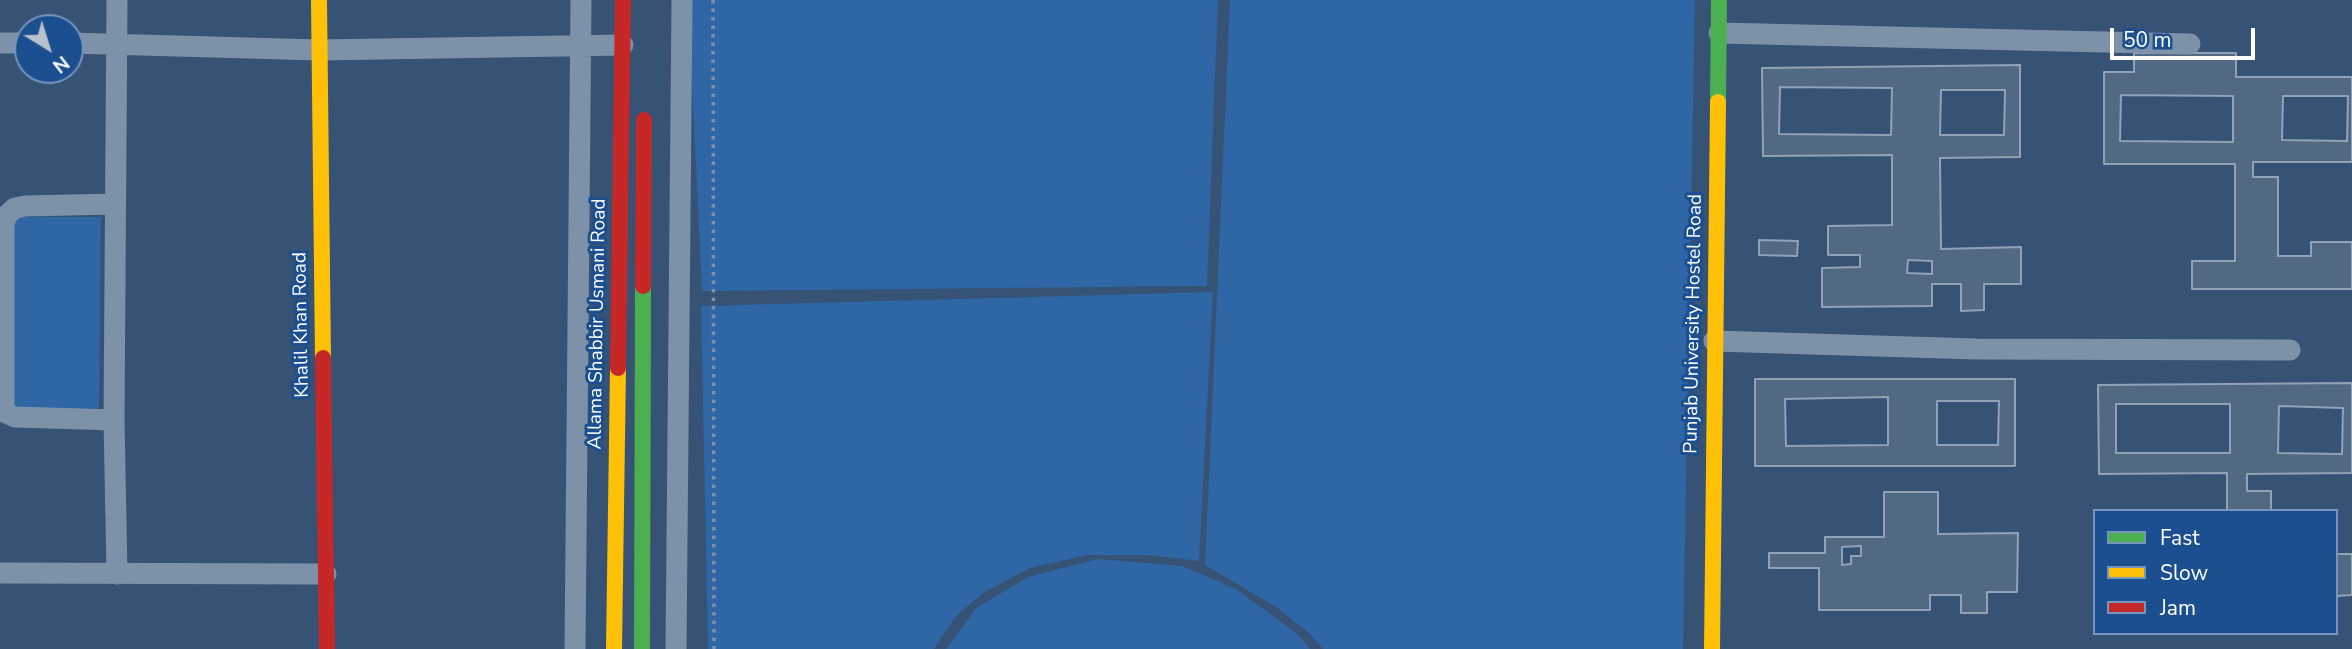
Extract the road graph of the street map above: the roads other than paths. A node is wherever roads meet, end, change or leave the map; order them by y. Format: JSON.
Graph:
{"nodes":[{"id":1,"x":117,"y":0,"type":"edge"},
{"id":2,"x":319,"y":0,"type":"edge"},
{"id":3,"x":581,"y":0,"type":"edge"},
{"id":4,"x":623,"y":0,"type":"edge"},
{"id":5,"x":682,"y":0,"type":"edge"},
{"id":6,"x":1719,"y":0,"type":"edge"},
{"id":7,"x":1719,"y":33,"type":"junction"},
{"id":8,"x":84,"y":43,"type":"edge"},
{"id":9,"x":118,"y":43,"type":"junction"},
{"id":10,"x":2190,"y":44,"type":"dead end"},
{"id":11,"x":581,"y":45,"type":"junction"},
{"id":12,"x":623,"y":45,"type":"junction"},
{"id":13,"x":319,"y":50,"type":"junction"},
{"id":14,"x":644,"y":100,"type":"dead end"},
{"id":15,"x":115,"y":204,"type":"junction"},
{"id":16,"x":1714,"y":341,"type":"junction"},
{"id":17,"x":2290,"y":350,"type":"dead end"},
{"id":18,"x":114,"y":420,"type":"junction"},
{"id":19,"x":0,"y":573,"type":"edge"},
{"id":20,"x":117,"y":573,"type":"junction"},
{"id":21,"x":326,"y":574,"type":"junction"},
{"id":22,"x":327,"y":649,"type":"edge"},
{"id":23,"x":575,"y":649,"type":"edge"},
{"id":24,"x":614,"y":649,"type":"edge"},
{"id":25,"x":642,"y":649,"type":"edge"},
{"id":26,"x":676,"y":649,"type":"edge"},
{"id":27,"x":1712,"y":649,"type":"edge"}],
"edges":[{"from":1,"to":9,"type":"street"},
{"from":2,"to":13,"type":"street","name":"Khalil Khan Road"},
{"from":3,"to":11,"type":"street"},
{"from":4,"to":12,"type":"street","name":"Allama Shabbir Usmani Road"},
{"from":5,"to":26,"type":"street"},
{"from":6,"to":7,"type":"street","name":"Punjab University Hostel Road"},
{"from":7,"to":10,"type":"street"},
{"from":7,"to":16,"type":"street","name":"Punjab University Hostel Road"},
{"from":8,"to":9,"type":"street"},
{"from":9,"to":13,"type":"street"},
{"from":9,"to":15,"type":"street"},
{"from":11,"to":12,"type":"street"},
{"from":11,"to":13,"type":"street"},
{"from":11,"to":23,"type":"street"},
{"from":12,"to":24,"type":"street","name":"Allama Shabbir Usmani Road"},
{"from":13,"to":21,"type":"street","name":"Khalil Khan Road"},
{"from":14,"to":25,"type":"street"},
{"from":15,"to":18,"type":"street"},
{"from":15,"to":18,"type":"street"},
{"from":16,"to":17,"type":"street"},
{"from":16,"to":27,"type":"street","name":"Punjab University Hostel Road"},
{"from":18,"to":20,"type":"street"},
{"from":19,"to":20,"type":"street"},
{"from":20,"to":21,"type":"street"},
{"from":21,"to":22,"type":"street","name":"Khalil Khan Road"}]}
